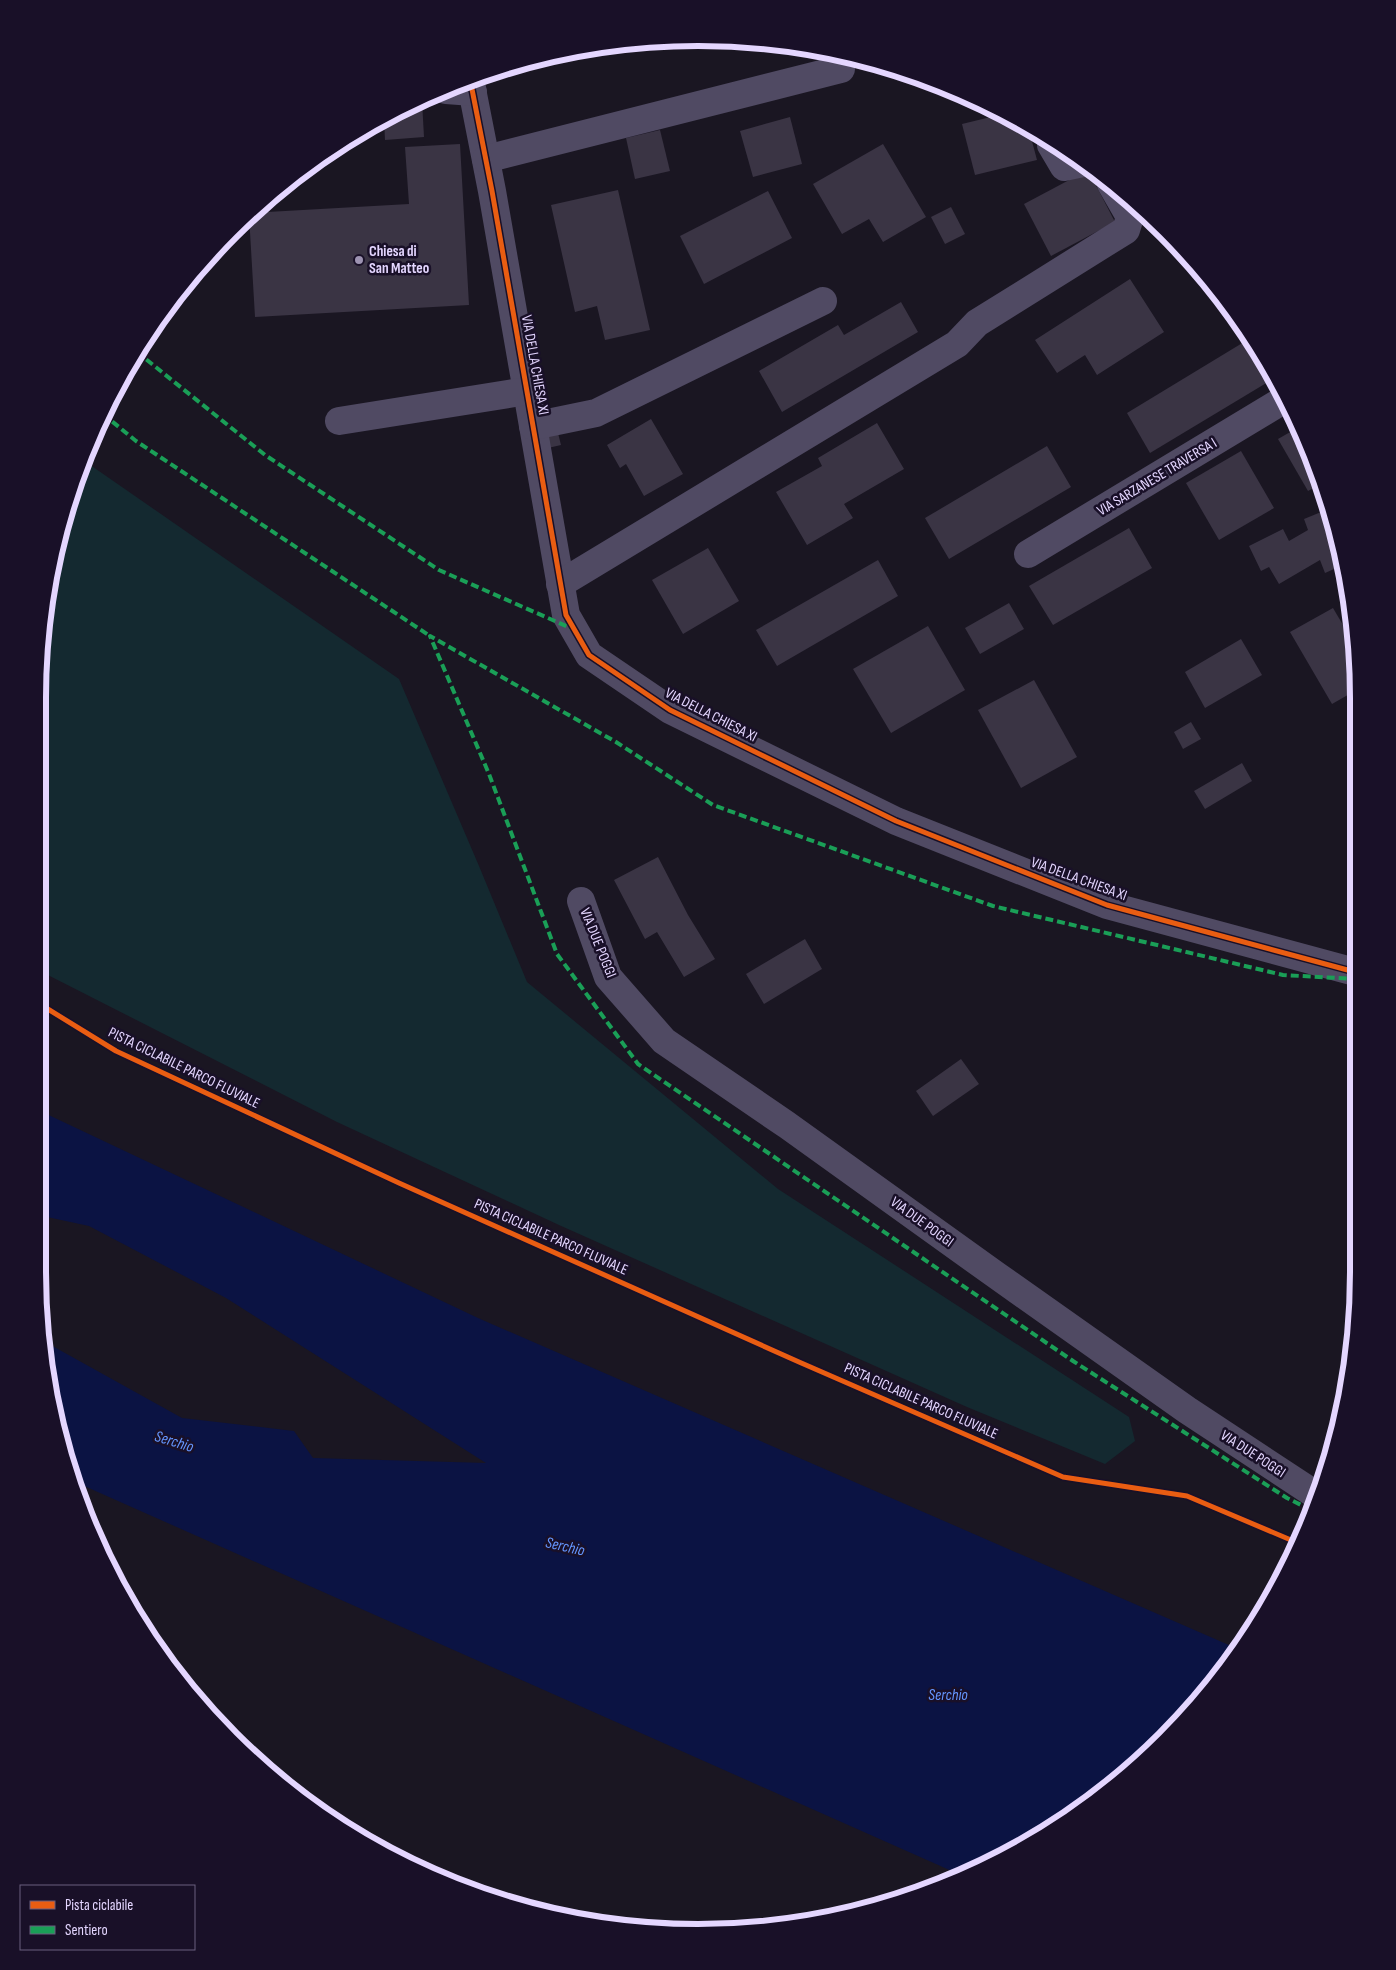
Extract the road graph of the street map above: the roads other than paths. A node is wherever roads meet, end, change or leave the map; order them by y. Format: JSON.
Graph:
{"nodes":[{"id":1,"x":841,"y":62,"type":"edge"},
{"id":2,"x":464,"y":90,"type":"edge"},
{"id":3,"x":1056,"y":154,"type":"edge"},
{"id":4,"x":486,"y":159,"type":"junction"},
{"id":5,"x":1073,"y":165,"type":"edge"},
{"id":6,"x":1122,"y":203,"type":"edge"},
{"id":7,"x":822,"y":301,"type":"dead end"},
{"id":8,"x":527,"y":391,"type":"junction"},
{"id":9,"x":1279,"y":403,"type":"edge"},
{"id":10,"x":339,"y":421,"type":"dead end"},
{"id":11,"x":533,"y":426,"type":"junction"},
{"id":12,"x":1028,"y":554,"type":"dead end"},
{"id":13,"x":560,"y":584,"type":"junction"},
{"id":14,"x":581,"y":901,"type":"dead end"},
{"id":15,"x":1350,"y":971,"type":"edge"},
{"id":16,"x":1311,"y":1492,"type":"edge"}],
"edges":[{"from":1,"to":4,"type":"street"},
{"from":2,"to":4,"type":"street","name":"VIA DELLA CHIESA XI"},
{"from":3,"to":5,"type":"street"},
{"from":4,"to":8,"type":"street","name":"VIA DELLA CHIESA XI"},
{"from":6,"to":13,"type":"street"},
{"from":7,"to":11,"type":"street"},
{"from":8,"to":10,"type":"street"},
{"from":8,"to":11,"type":"street","name":"VIA DELLA CHIESA XI"},
{"from":9,"to":12,"type":"street","name":"VIA SARZANESE TRAVERSA I"},
{"from":11,"to":13,"type":"street","name":"VIA DELLA CHIESA XI"},
{"from":13,"to":15,"type":"street","name":"VIA DELLA CHIESA XI"},
{"from":14,"to":16,"type":"street","name":"VIA DUE POGGI"}]}
